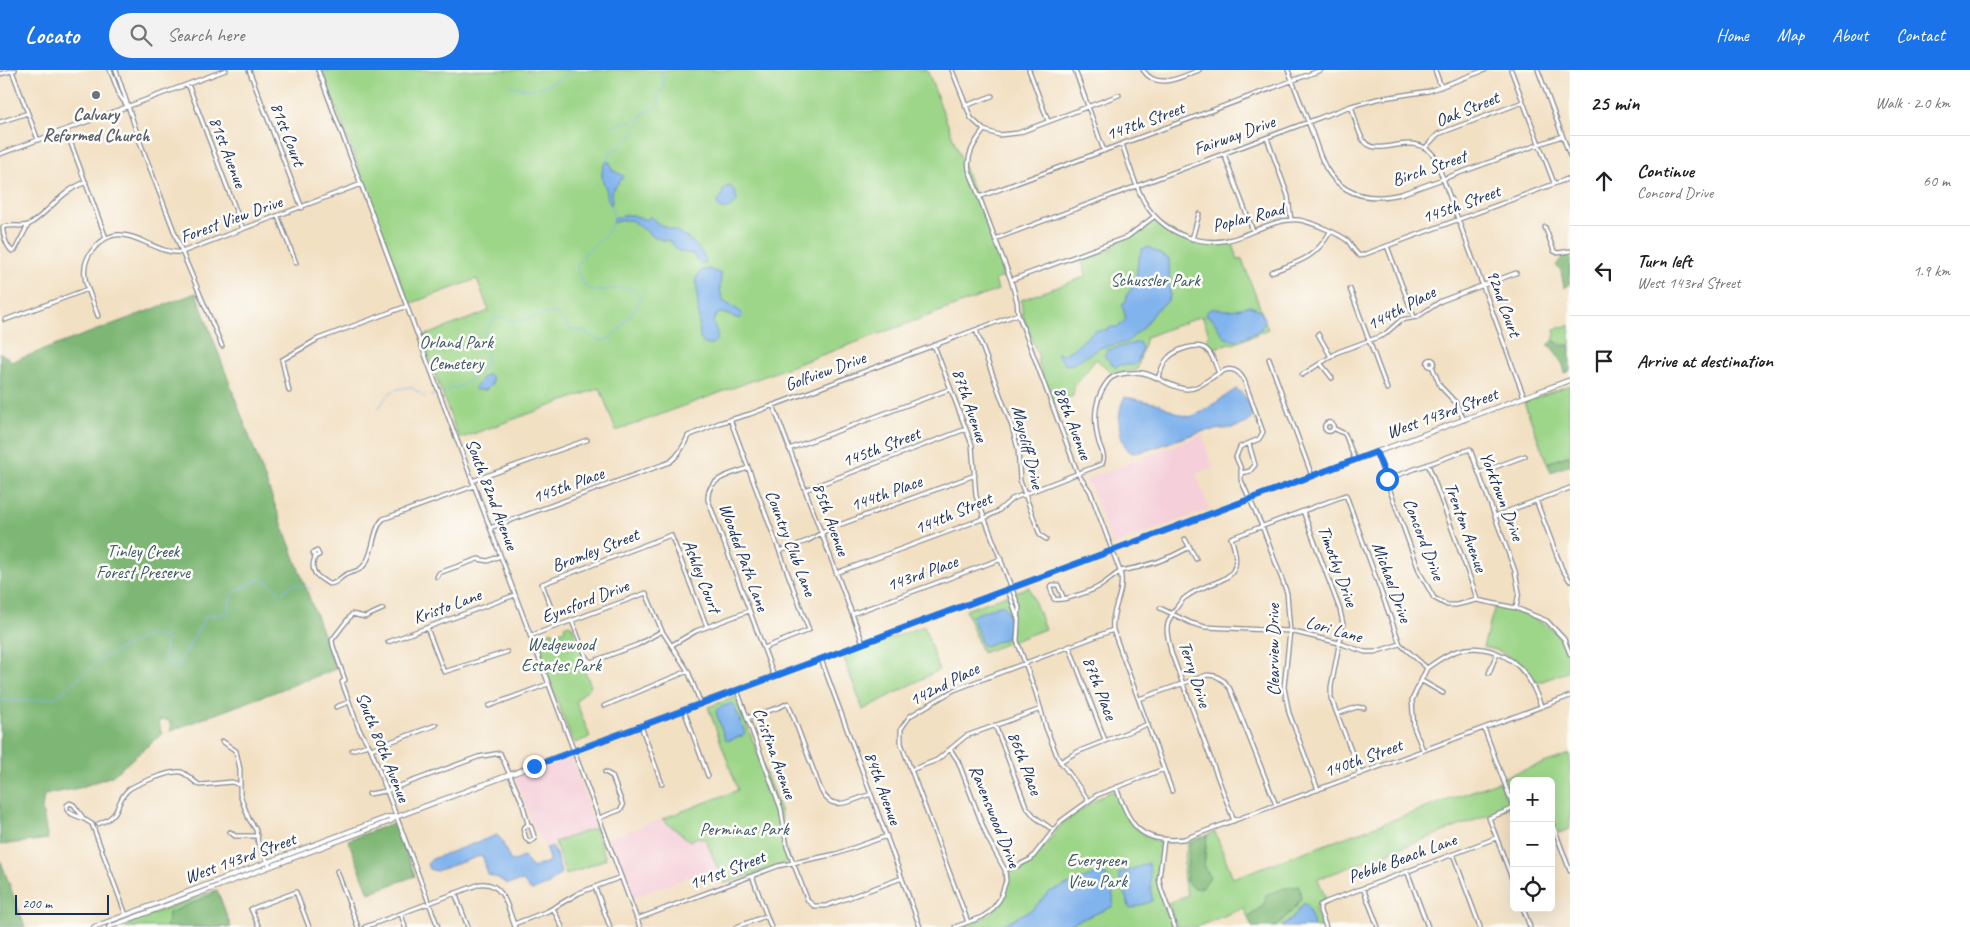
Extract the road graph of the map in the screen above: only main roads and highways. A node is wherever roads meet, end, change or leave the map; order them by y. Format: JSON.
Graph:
{"nodes":[{"id":1,"x":1570,"y":380,"type":"edge"},
{"id":2,"x":396,"y":817,"type":"junction"},
{"id":3,"x":94,"y":927,"type":"edge"},
{"id":4,"x":109,"y":927,"type":"edge"}],
"edges":[{"from":1,"to":2,"type":"main road","name":"West 143rd Street"},
{"from":2,"to":3,"type":"main road","name":"West 143rd Street"},
{"from":2,"to":4,"type":"main road","name":"West 143rd Street"}]}
